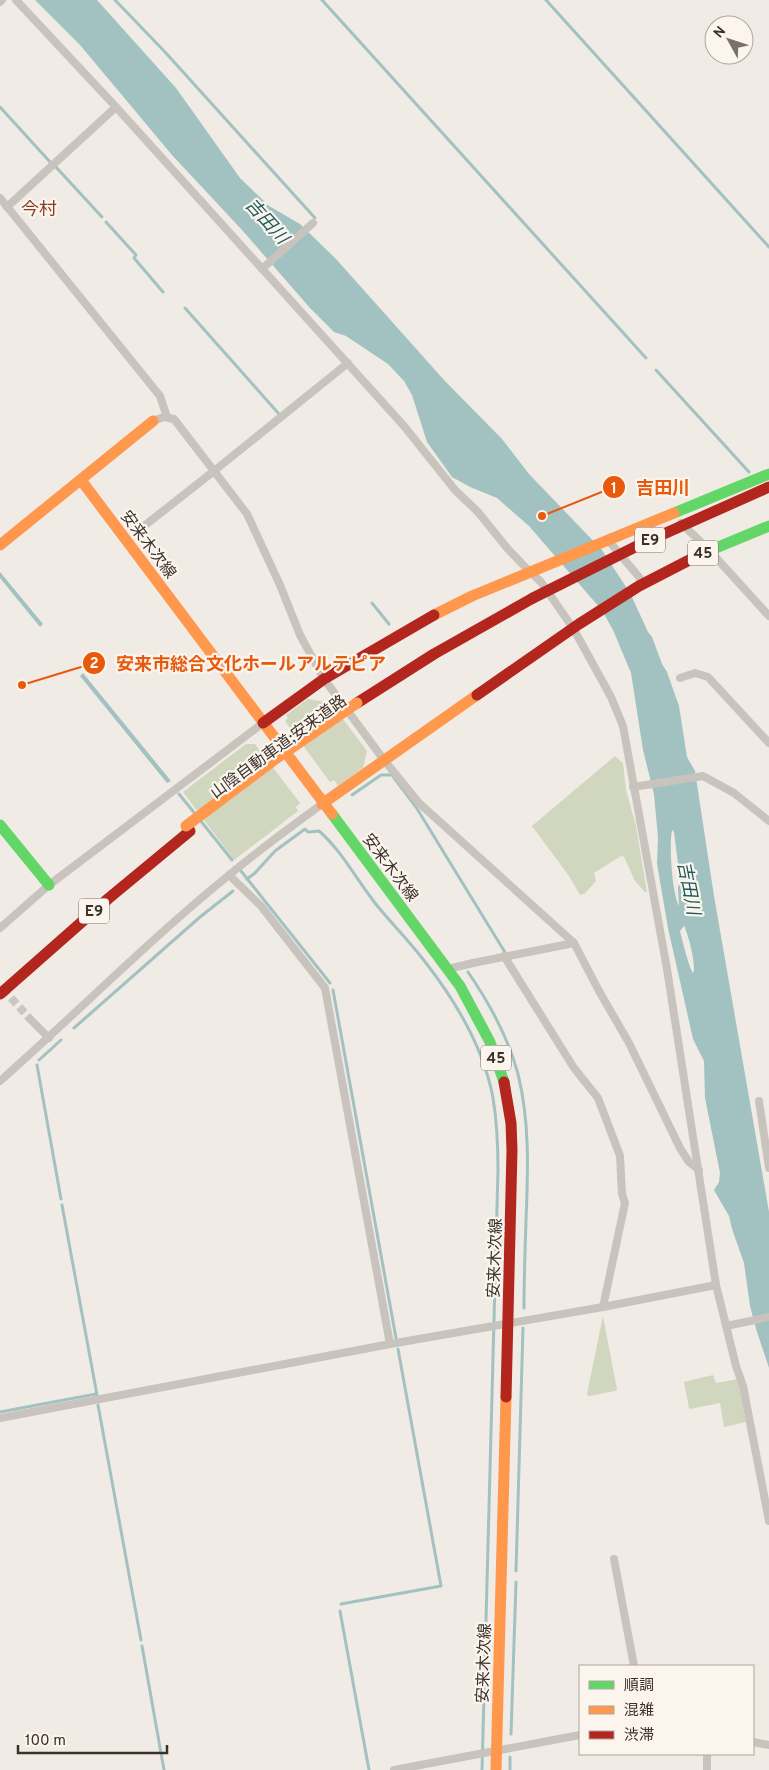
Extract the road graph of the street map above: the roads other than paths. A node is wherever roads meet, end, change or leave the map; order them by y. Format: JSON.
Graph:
{"nodes":[{"id":1,"x":16,"y":0,"type":"edge"},
{"id":2,"x":116,"y":107,"type":"junction"},
{"id":3,"x":0,"y":198,"type":"edge"},
{"id":4,"x":7,"y":207,"type":"junction"},
{"id":5,"x":312,"y":224,"type":"dead end"},
{"id":6,"x":263,"y":268,"type":"junction"},
{"id":7,"x":348,"y":363,"type":"junction"},
{"id":8,"x":167,"y":417,"type":"junction"},
{"id":9,"x":153,"y":421,"type":"joint"},
{"id":10,"x":214,"y":470,"type":"junction"},
{"id":11,"x":769,"y":474,"type":"edge"},
{"id":12,"x":81,"y":480,"type":"junction"},
{"id":13,"x":769,"y":487,"type":"edge"},
{"id":14,"x":769,"y":493,"type":"edge"},
{"id":15,"x":672,"y":514,"type":"junction"},
{"id":16,"x":769,"y":526,"type":"edge"},
{"id":17,"x":139,"y":530,"type":"dead end"},
{"id":18,"x":607,"y":540,"type":"junction"},
{"id":19,"x":0,"y":545,"type":"edge"},
{"id":20,"x":709,"y":550,"type":"junction"},
{"id":21,"x":533,"y":570,"type":"junction"},
{"id":22,"x":641,"y":584,"type":"junction"},
{"id":23,"x":534,"y":600,"type":"junction"},
{"id":24,"x":769,"y":616,"type":"edge"},
{"id":25,"x":576,"y":626,"type":"junction"},
{"id":26,"x":324,"y":678,"type":"junction"},
{"id":27,"x":680,"y":678,"type":"dead end"},
{"id":28,"x":263,"y":723,"type":"junction"},
{"id":29,"x":769,"y":743,"type":"edge"},
{"id":30,"x":384,"y":760,"type":"junction"},
{"id":31,"x":634,"y":787,"type":"junction"},
{"id":32,"x":322,"y":804,"type":"junction"},
{"id":33,"x":769,"y":821,"type":"edge"},
{"id":34,"x":0,"y":825,"type":"edge"},
{"id":35,"x":188,"y":828,"type":"junction"},
{"id":36,"x":229,"y":874,"type":"junction"},
{"id":37,"x":49,"y":885,"type":"junction"},
{"id":38,"x":0,"y":928,"type":"edge"},
{"id":39,"x":574,"y":943,"type":"junction"},
{"id":40,"x":504,"y":956,"type":"junction"},
{"id":41,"x":448,"y":969,"type":"junction"},
{"id":42,"x":0,"y":986,"type":"edge"},
{"id":43,"x":0,"y":994,"type":"edge"},
{"id":44,"x":31,"y":1020,"type":"tunnel mouth"},
{"id":45,"x":49,"y":1038,"type":"junction"},
{"id":46,"x":0,"y":1081,"type":"edge"},
{"id":47,"x":759,"y":1101,"type":"dead end"},
{"id":48,"x":769,"y":1168,"type":"edge"},
{"id":49,"x":699,"y":1170,"type":"junction"},
{"id":50,"x":716,"y":1285,"type":"junction"},
{"id":51,"x":603,"y":1307,"type":"junction"},
{"id":52,"x":769,"y":1317,"type":"edge"},
{"id":53,"x":509,"y":1324,"type":"junction"},
{"id":54,"x":729,"y":1326,"type":"junction"},
{"id":55,"x":390,"y":1344,"type":"junction"},
{"id":56,"x":0,"y":1418,"type":"edge"},
{"id":57,"x":769,"y":1521,"type":"edge"},
{"id":58,"x":614,"y":1559,"type":"dead end"},
{"id":59,"x":634,"y":1665,"type":"edge"},
{"id":60,"x":579,"y":1735,"type":"edge"},
{"id":61,"x":754,"y":1742,"type":"edge"},
{"id":62,"x":769,"y":1745,"type":"edge"},
{"id":63,"x":497,"y":1750,"type":"junction"},
{"id":64,"x":707,"y":1755,"type":"edge"},
{"id":65,"x":394,"y":1770,"type":"edge"},
{"id":66,"x":496,"y":1770,"type":"edge"},
{"id":67,"x":707,"y":1770,"type":"edge"}],
"edges":[{"from":1,"to":2,"type":"street"},
{"from":2,"to":4,"type":"street"},
{"from":2,"to":6,"type":"street"},
{"from":3,"to":4,"type":"street"},
{"from":4,"to":8,"type":"street"},
{"from":5,"to":6,"type":"street"},
{"from":6,"to":7,"type":"street"},
{"from":7,"to":10,"type":"street"},
{"from":7,"to":21,"type":"street"},
{"from":8,"to":9,"type":"street"},
{"from":8,"to":10,"type":"street"},
{"from":9,"to":12,"type":"main road"},
{"from":10,"to":17,"type":"street"},
{"from":10,"to":26,"type":"street"},
{"from":11,"to":15,"type":"main road"},
{"from":12,"to":19,"type":"main road"},
{"from":12,"to":28,"type":"main road","name":"安来木次線","number":"45"},
{"from":13,"to":23,"type":"main road","name":"山陰自動車道;安来道路","number":"E9","bridge":true},
{"from":14,"to":23,"type":"main road","name":"山陰自動車道;安来道路","number":"E9"},
{"from":15,"to":18,"type":"main road"},
{"from":15,"to":20,"type":"street"},
{"from":16,"to":20,"type":"main road","number":"45"},
{"from":18,"to":21,"type":"main road"},
{"from":18,"to":22,"type":"street"},
{"from":20,"to":22,"type":"main road","number":"45"},
{"from":20,"to":24,"type":"street"},
{"from":21,"to":25,"type":"street"},
{"from":21,"to":26,"type":"main road"},
{"from":22,"to":25,"type":"main road","number":"45"},
{"from":23,"to":35,"type":"main road","name":"山陰自動車道;安来道路","number":"E9","bridge":true},
{"from":25,"to":30,"type":"main road","number":"45"},
{"from":25,"to":31,"type":"street"},
{"from":26,"to":28,"type":"main road"},
{"from":26,"to":30,"type":"street"},
{"from":27,"to":29,"type":"street"},
{"from":28,"to":32,"type":"main road","name":"安来木次線","number":"45"},
{"from":28,"to":37,"type":"street"},
{"from":30,"to":32,"type":"main road","number":"45"},
{"from":30,"to":39,"type":"street"},
{"from":31,"to":33,"type":"street"},
{"from":31,"to":49,"type":"street"},
{"from":32,"to":36,"type":"street"},
{"from":32,"to":41,"type":"main road","name":"安来木次線","number":"45"},
{"from":34,"to":37,"type":"main road"},
{"from":35,"to":42,"type":"main road","name":"山陰自動車道;安来道路","number":"E9"},
{"from":35,"to":43,"type":"main road","name":"山陰自動車道;安来道路","number":"E9"},
{"from":36,"to":45,"type":"street"},
{"from":36,"to":55,"type":"street"},
{"from":37,"to":38,"type":"street"},
{"from":39,"to":40,"type":"street"},
{"from":39,"to":49,"type":"street"},
{"from":40,"to":41,"type":"street"},
{"from":40,"to":51,"type":"street"},
{"from":41,"to":53,"type":"main road","name":"安来木次線","number":"45"},
{"from":44,"to":45,"type":"street"},
{"from":45,"to":46,"type":"street"},
{"from":47,"to":48,"type":"street"},
{"from":49,"to":50,"type":"street"},
{"from":50,"to":51,"type":"street"},
{"from":50,"to":54,"type":"street"},
{"from":51,"to":53,"type":"street"},
{"from":52,"to":54,"type":"street"},
{"from":53,"to":55,"type":"street"},
{"from":53,"to":63,"type":"main road","name":"安来木次線","number":"45"},
{"from":54,"to":57,"type":"street"},
{"from":55,"to":56,"type":"street"},
{"from":58,"to":59,"type":"street"},
{"from":60,"to":63,"type":"street"},
{"from":61,"to":62,"type":"street"},
{"from":63,"to":65,"type":"street"},
{"from":63,"to":66,"type":"main road","name":"安来木次線","number":"45"},
{"from":64,"to":67,"type":"street"}]}
